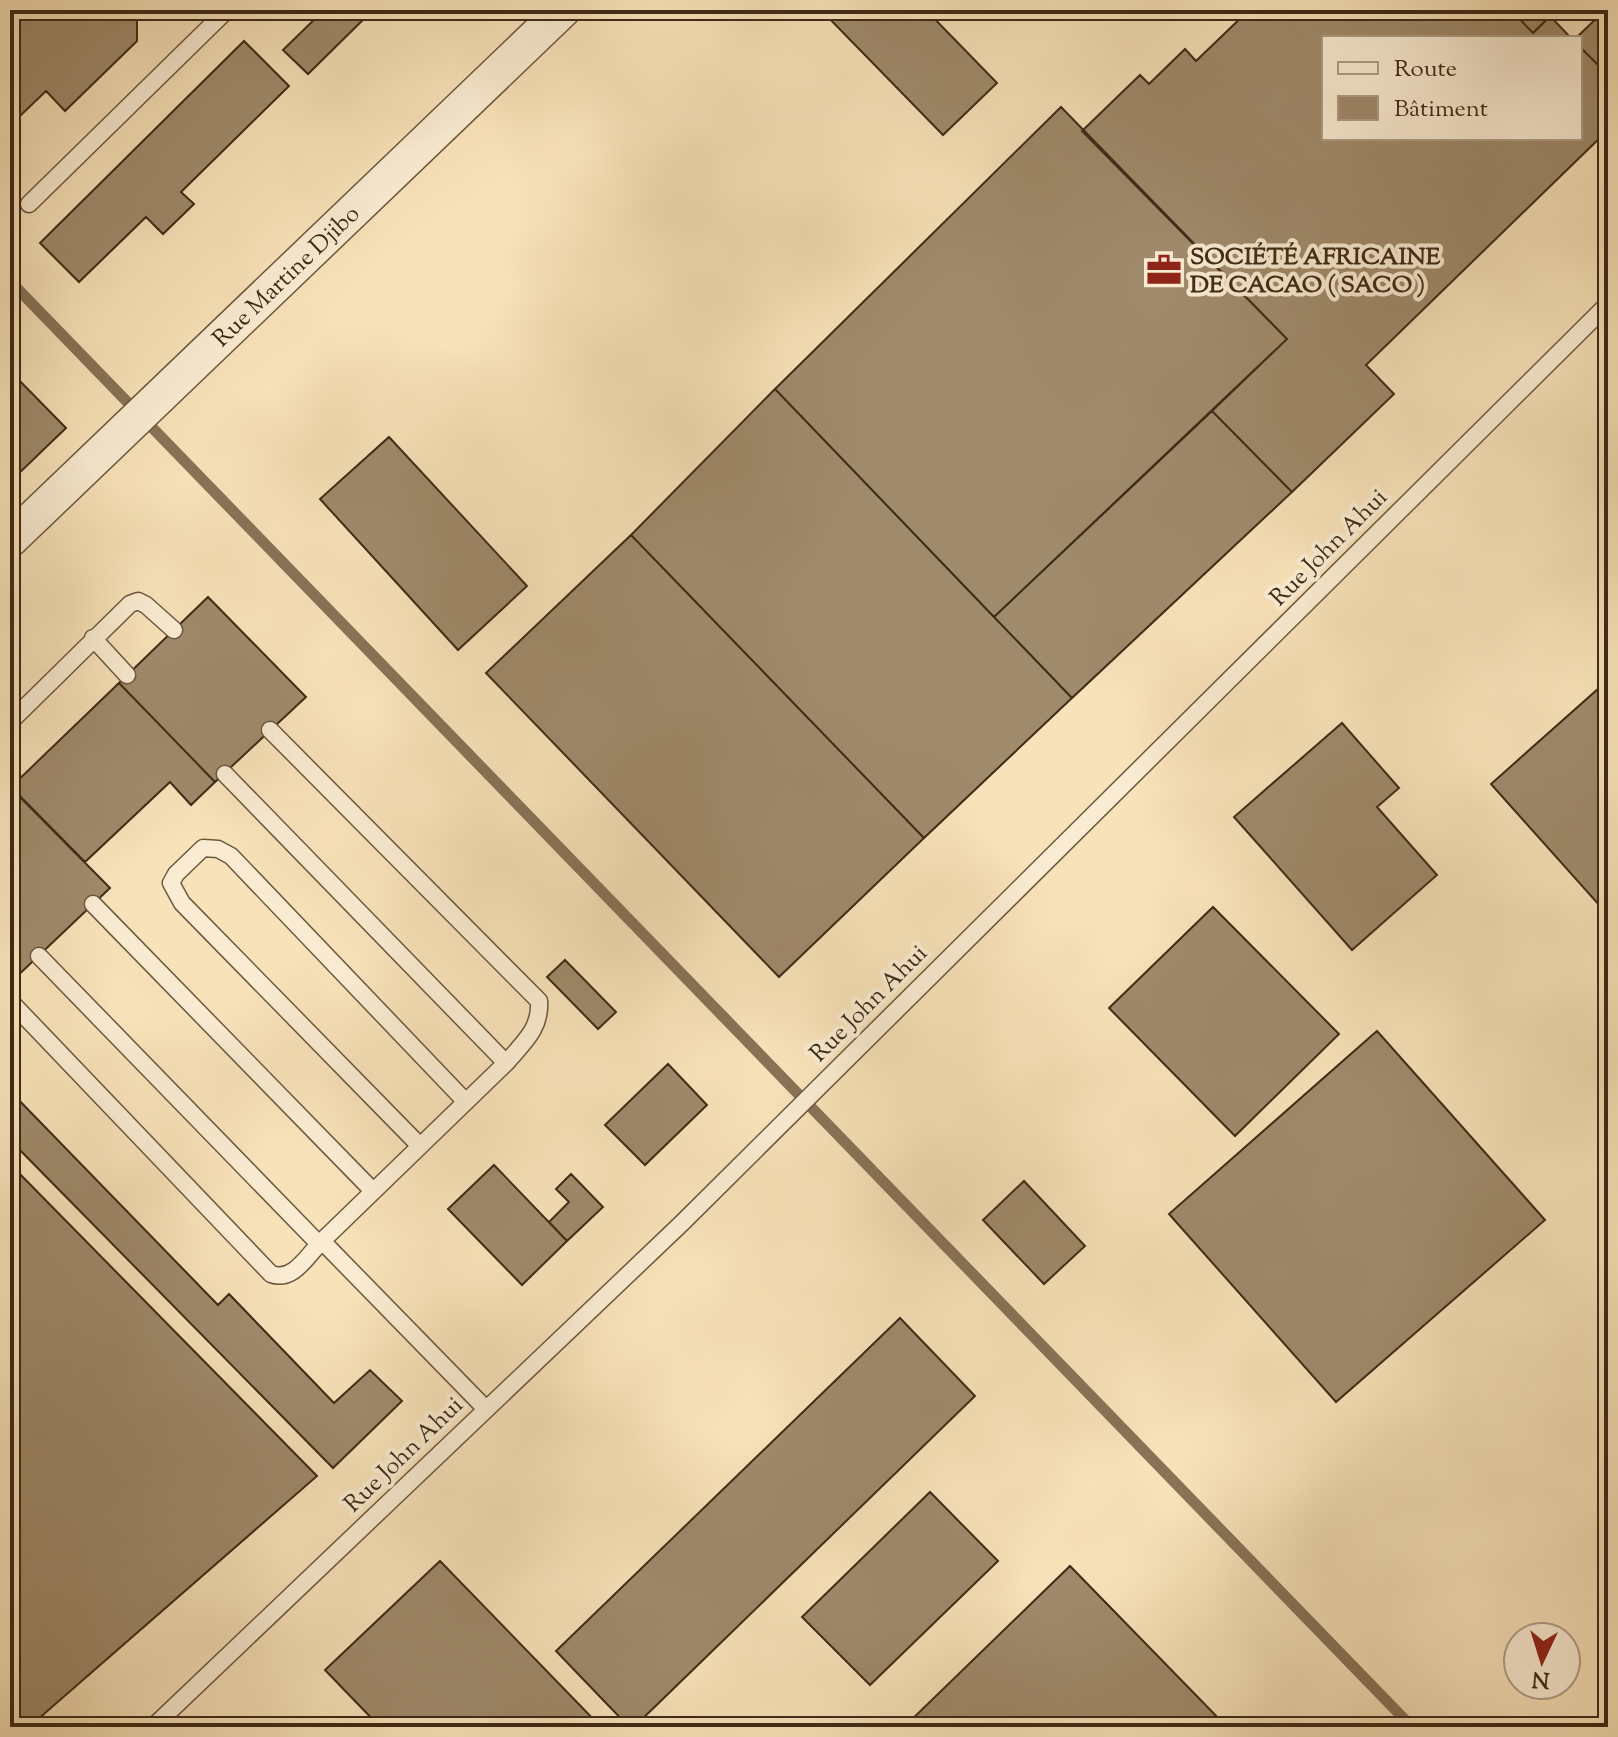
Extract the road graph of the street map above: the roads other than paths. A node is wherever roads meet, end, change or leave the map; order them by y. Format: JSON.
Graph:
{"nodes":[{"id":1,"x":227,"y":10,"type":"edge"},
{"id":2,"x":563,"y":10,"type":"edge"},
{"id":3,"x":29,"y":204,"type":"dead end"},
{"id":4,"x":1608,"y":304,"type":"edge"},
{"id":5,"x":10,"y":540,"type":"edge"},
{"id":6,"x":174,"y":630,"type":"dead end"},
{"id":7,"x":93,"y":638,"type":"junction"},
{"id":8,"x":127,"y":675,"type":"dead end"},
{"id":9,"x":10,"y":722,"type":"edge"},
{"id":10,"x":270,"y":730,"type":"dead end"},
{"id":11,"x":225,"y":774,"type":"dead end"},
{"id":12,"x":93,"y":904,"type":"dead end"},
{"id":13,"x":39,"y":956,"type":"dead end"},
{"id":14,"x":10,"y":1001,"type":"edge"},
{"id":15,"x":506,"y":1063,"type":"junction"},
{"id":16,"x":466,"y":1102,"type":"junction"},
{"id":17,"x":420,"y":1146,"type":"junction"},
{"id":18,"x":373,"y":1191,"type":"junction"},
{"id":19,"x":321,"y":1242,"type":"junction"},
{"id":20,"x":485,"y":1408,"type":"junction"},
{"id":21,"x":153,"y":1727,"type":"edge"}],
"edges":[{"from":1,"to":3,"type":"lane"},
{"from":2,"to":5,"type":"street","name":"Rue Martine Djibo"},
{"from":4,"to":20,"type":"lane","name":"Rue John Ahui"},
{"from":6,"to":7,"type":"lane"},
{"from":7,"to":8,"type":"lane"},
{"from":7,"to":9,"type":"lane"},
{"from":10,"to":15,"type":"lane"},
{"from":11,"to":15,"type":"lane"},
{"from":12,"to":18,"type":"lane"},
{"from":13,"to":19,"type":"lane"},
{"from":14,"to":19,"type":"lane"},
{"from":15,"to":16,"type":"lane"},
{"from":16,"to":17,"type":"lane"},
{"from":16,"to":17,"type":"lane"},
{"from":17,"to":18,"type":"lane"},
{"from":18,"to":19,"type":"lane"},
{"from":19,"to":20,"type":"lane"},
{"from":20,"to":21,"type":"lane","name":"Rue John Ahui"}]}
